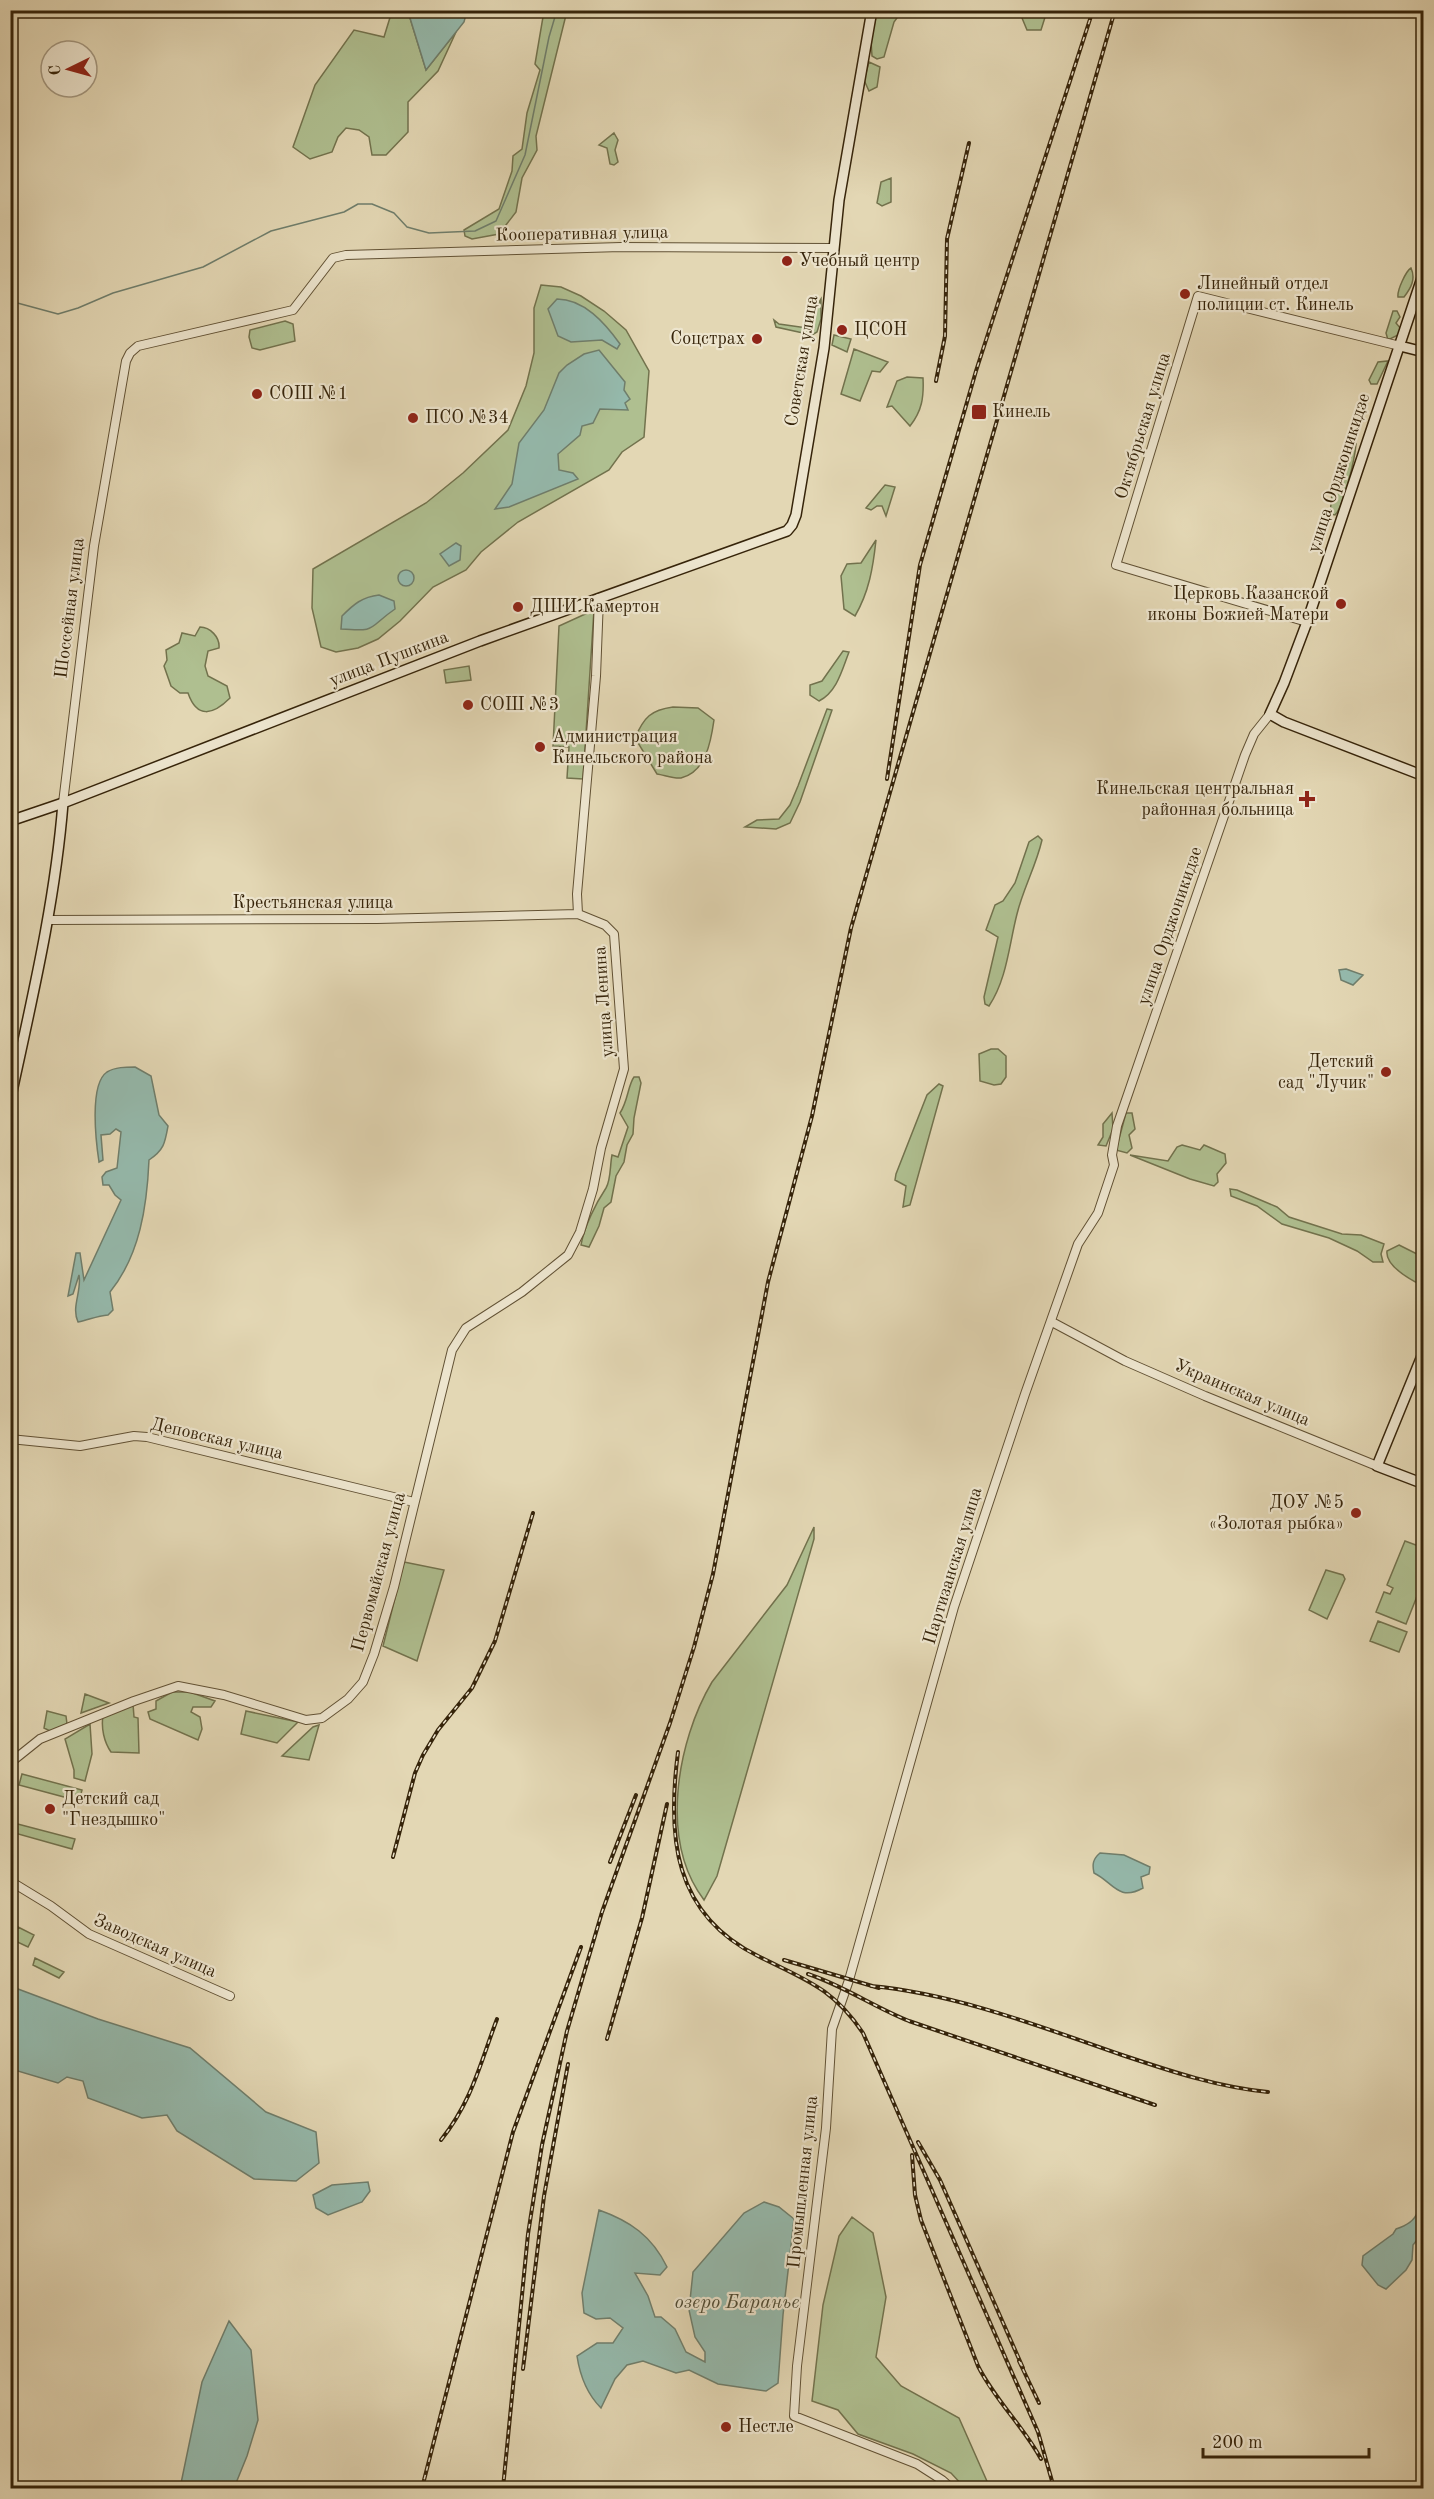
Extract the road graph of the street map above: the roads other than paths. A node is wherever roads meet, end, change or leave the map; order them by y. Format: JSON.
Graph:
{"nodes":[{"id":1,"x":872,"y":10,"type":"edge"},
{"id":2,"x":833,"y":248,"type":"junction"},
{"id":3,"x":333,"y":258,"type":"joint"},
{"id":4,"x":1424,"y":272,"type":"edge"},
{"id":5,"x":1400,"y":346,"type":"junction"},
{"id":6,"x":1424,"y":352,"type":"edge"},
{"id":7,"x":782,"y":534,"type":"joint"},
{"id":8,"x":599,"y":598,"type":"junction"},
{"id":9,"x":1307,"y":622,"type":"junction"},
{"id":10,"x":1270,"y":714,"type":"junction"},
{"id":11,"x":1424,"y":776,"type":"edge"},
{"id":12,"x":63,"y":803,"type":"junction"},
{"id":13,"x":10,"y":821,"type":"edge"},
{"id":14,"x":578,"y":914,"type":"junction"},
{"id":15,"x":48,"y":920,"type":"junction"},
{"id":16,"x":10,"y":1101,"type":"edge"},
{"id":17,"x":1112,"y":1155,"type":"joint"},
{"id":18,"x":1052,"y":1322,"type":"junction"},
{"id":19,"x":466,"y":1328,"type":"joint"},
{"id":20,"x":1424,"y":1351,"type":"edge"},
{"id":21,"x":10,"y":1438,"type":"edge"},
{"id":22,"x":1377,"y":1466,"type":"junction"},
{"id":23,"x":1424,"y":1484,"type":"edge"},
{"id":24,"x":414,"y":1502,"type":"junction"},
{"id":25,"x":10,"y":1763,"type":"edge"},
{"id":26,"x":10,"y":1881,"type":"edge"},
{"id":27,"x":844,"y":1995,"type":"joint"},
{"id":28,"x":230,"y":1996,"type":"dead end"},
{"id":29,"x":951,"y":2488,"type":"edge"}],
"edges":[{"from":1,"to":2,"type":"main road","name":"Советская улица"},
{"from":2,"to":3,"type":"street","name":"Кооперативная улица"},
{"from":2,"to":7,"type":"main road","name":"Советская улица"},
{"from":3,"to":12,"type":"street","name":"Шоссейная улица"},
{"from":4,"to":5,"type":"main road","name":"улица Орджоникидзе"},
{"from":5,"to":6,"type":"main road"},
{"from":5,"to":9,"type":"main road","name":"улица Орджоникидзе"},
{"from":5,"to":9,"type":"street","name":"Октябрьская улица"},
{"from":7,"to":8,"type":"main road","name":"улица Пушкина"},
{"from":8,"to":12,"type":"main road","name":"улица Пушкина"},
{"from":8,"to":14,"type":"street"},
{"from":9,"to":10,"type":"main road","name":"улица Орджоникидзе"},
{"from":10,"to":11,"type":"main road"},
{"from":10,"to":17,"type":"street","name":"улица Орджоникидзе"},
{"from":12,"to":13,"type":"main road","name":"улица Пушкина"},
{"from":12,"to":15,"type":"main road","name":"Шоссейная улица"},
{"from":14,"to":15,"type":"street","name":"Крестьянская улица"},
{"from":14,"to":19,"type":"street","name":"улица Ленина"},
{"from":15,"to":16,"type":"main road","name":"Шоссейная улица"},
{"from":17,"to":18,"type":"street","name":"Партизанская улица"},
{"from":18,"to":22,"type":"street","name":"Украинская улица"},
{"from":18,"to":27,"type":"street","name":"Партизанская улица"},
{"from":19,"to":24,"type":"street","name":"Первомайская улица"},
{"from":20,"to":22,"type":"main road"},
{"from":21,"to":24,"type":"street","name":"Деповская улица"},
{"from":22,"to":23,"type":"main road","name":"Украинская улица"},
{"from":24,"to":25,"type":"street","name":"Первомайская улица"},
{"from":26,"to":28,"type":"street","name":"Заводская улица"},
{"from":27,"to":29,"type":"street","name":"Промышленная улица"}]}
